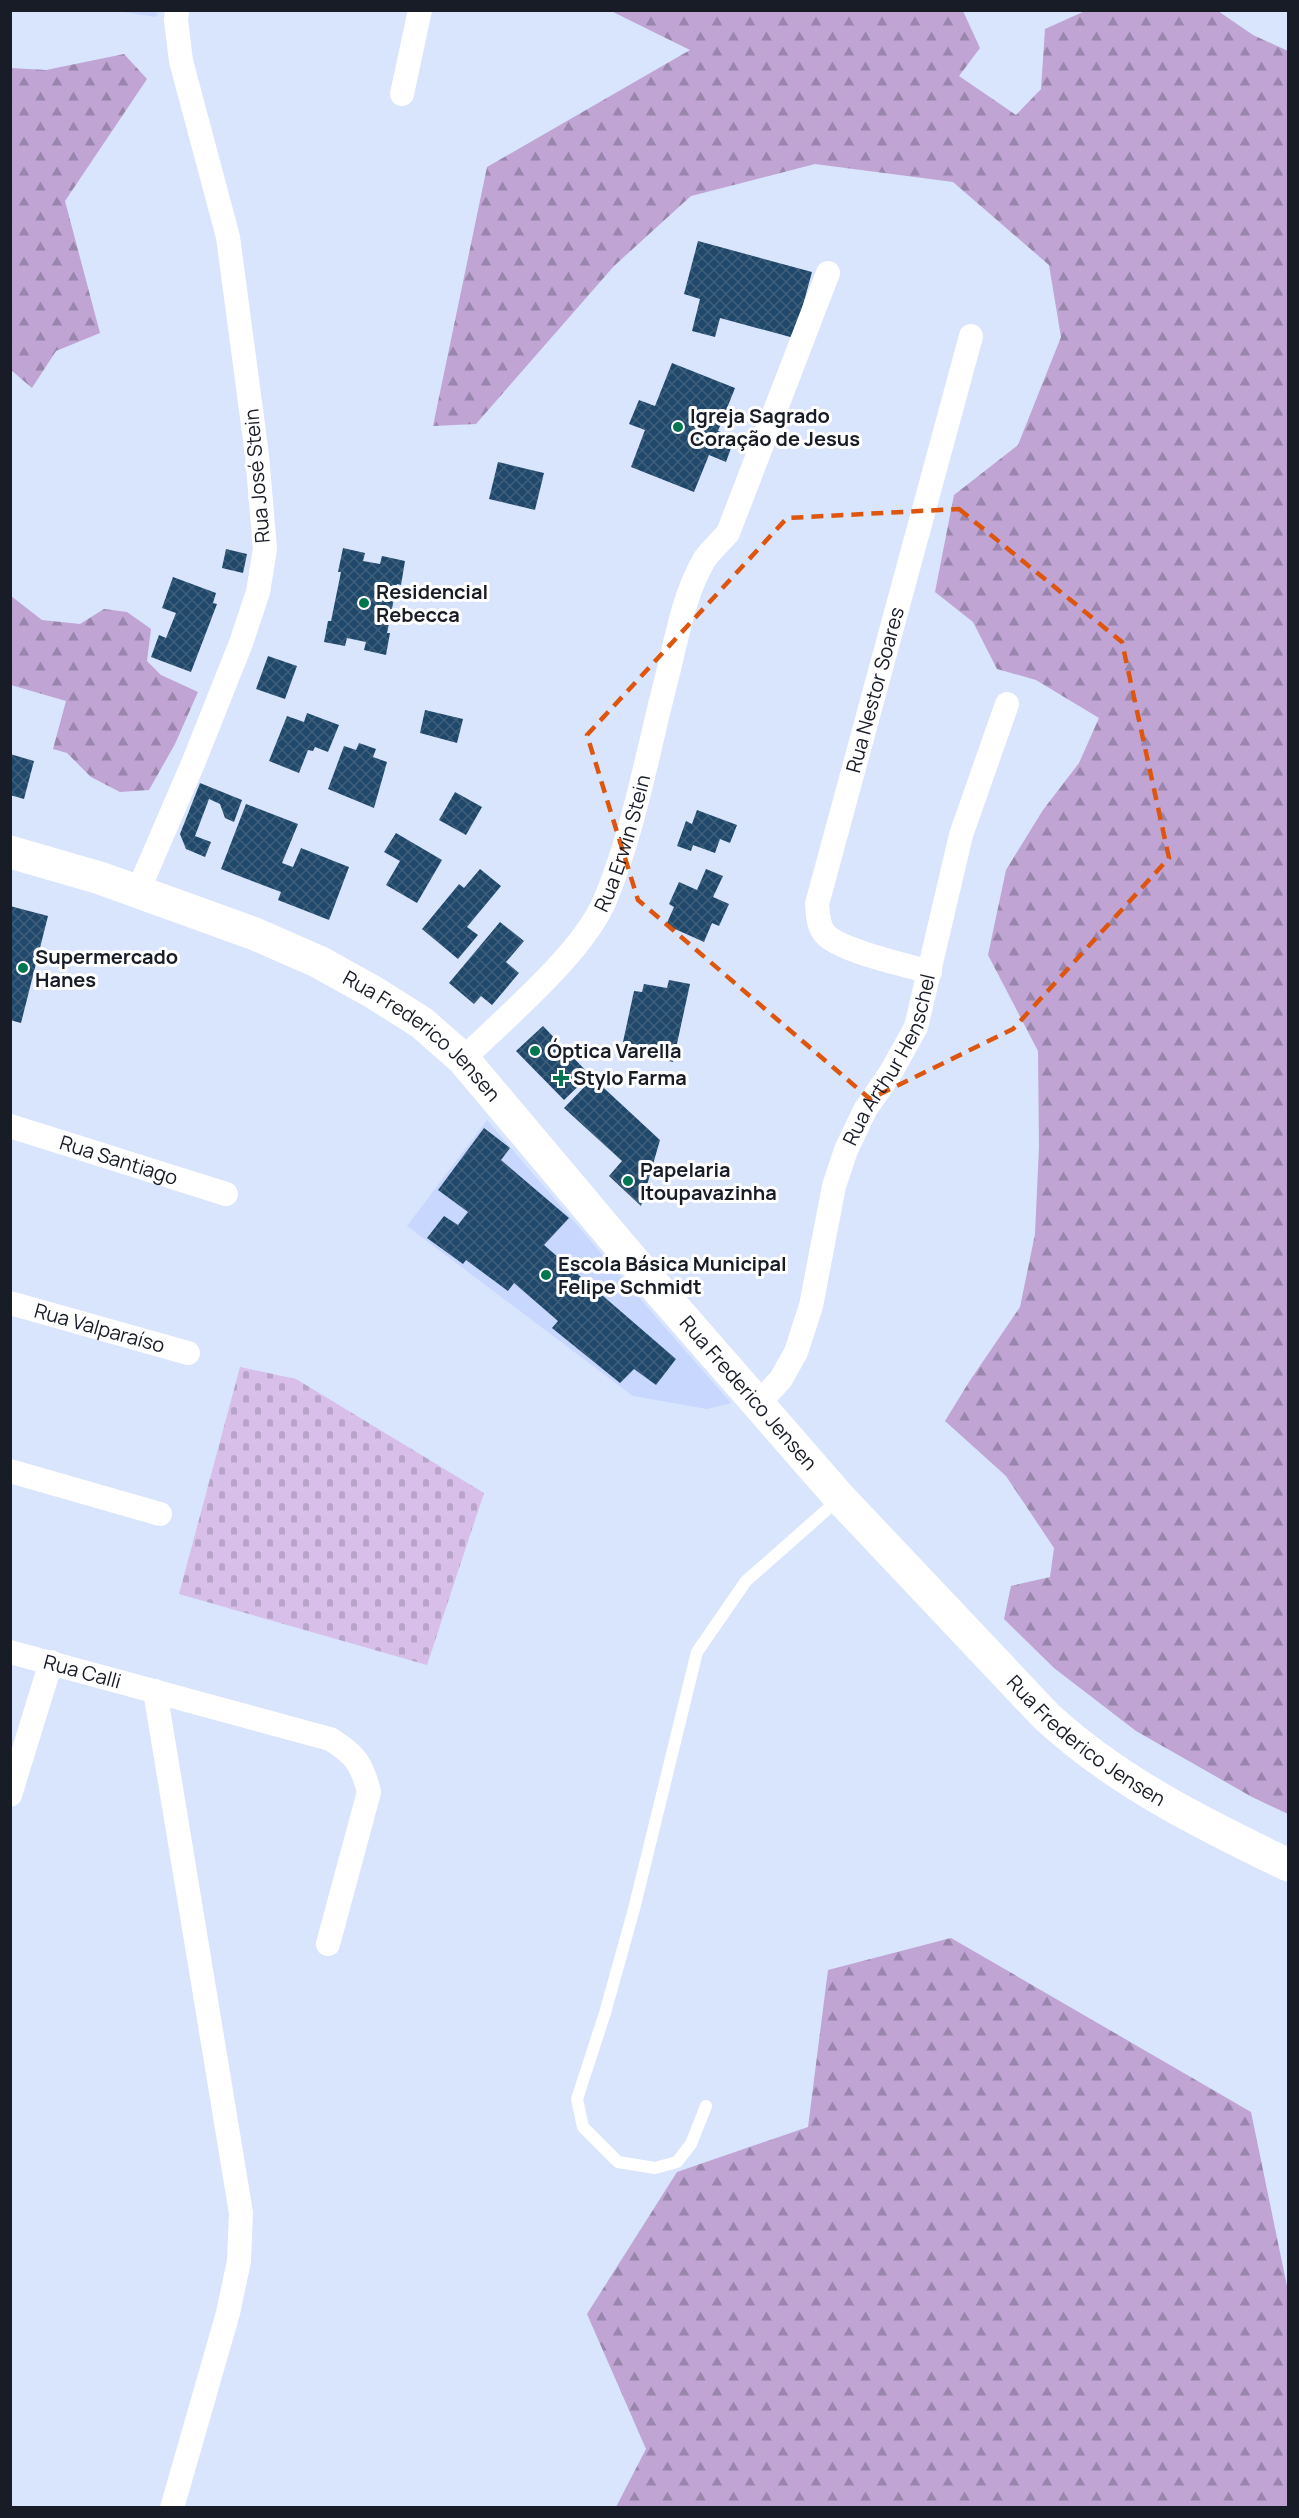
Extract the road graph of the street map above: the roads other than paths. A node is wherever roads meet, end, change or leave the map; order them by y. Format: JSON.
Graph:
{"nodes":[{"id":1,"x":177,"y":10,"type":"edge"},
{"id":2,"x":420,"y":10,"type":"edge"},
{"id":3,"x":402,"y":94,"type":"dead end"},
{"id":4,"x":828,"y":273,"type":"dead end"},
{"id":5,"x":971,"y":336,"type":"dead end"},
{"id":6,"x":1007,"y":704,"type":"dead end"},
{"id":7,"x":10,"y":852,"type":"edge"},
{"id":8,"x":138,"y":891,"type":"junction"},
{"id":9,"x":930,"y":972,"type":"junction"},
{"id":10,"x":463,"y":1059,"type":"junction"},
{"id":11,"x":10,"y":1126,"type":"edge"},
{"id":12,"x":226,"y":1194,"type":"dead end"},
{"id":13,"x":10,"y":1303,"type":"edge"},
{"id":14,"x":188,"y":1353,"type":"dead end"},
{"id":15,"x":758,"y":1405,"type":"junction"},
{"id":16,"x":10,"y":1471,"type":"edge"},
{"id":17,"x":840,"y":1498,"type":"junction"},
{"id":18,"x":160,"y":1514,"type":"dead end"},
{"id":19,"x":10,"y":1652,"type":"edge"},
{"id":20,"x":51,"y":1662,"type":"junction"},
{"id":21,"x":155,"y":1691,"type":"junction"},
{"id":22,"x":10,"y":1795,"type":"edge"},
{"id":23,"x":1288,"y":1865,"type":"edge"},
{"id":24,"x":328,"y":1944,"type":"dead end"},
{"id":25,"x":706,"y":2106,"type":"dead end"},
{"id":26,"x":172,"y":2508,"type":"edge"}],
"edges":[{"from":1,"to":8,"type":"street","name":"Rua José Stein"},
{"from":2,"to":3,"type":"street"},
{"from":4,"to":10,"type":"street","name":"Rua Erwin Stein"},
{"from":5,"to":9,"type":"street","name":"Rua Nestor Soares"},
{"from":6,"to":9,"type":"street","name":"Rua Arthur Henschel"},
{"from":7,"to":8,"type":"main road","name":"Rua Frederico Jensen"},
{"from":8,"to":10,"type":"main road","name":"Rua Frederico Jensen"},
{"from":9,"to":15,"type":"street","name":"Rua Arthur Henschel"},
{"from":10,"to":15,"type":"main road","name":"Rua Frederico Jensen"},
{"from":11,"to":12,"type":"street","name":"Rua Santiago"},
{"from":13,"to":14,"type":"street","name":"Rua Valparaíso"},
{"from":15,"to":17,"type":"main road","name":"Rua Frederico Jensen"},
{"from":16,"to":18,"type":"street"},
{"from":17,"to":23,"type":"main road","name":"Rua Frederico Jensen"},
{"from":17,"to":25,"type":"lane"},
{"from":19,"to":20,"type":"street","name":"Rua Calli"},
{"from":20,"to":21,"type":"street","name":"Rua Calli"},
{"from":20,"to":22,"type":"street"},
{"from":21,"to":24,"type":"street","name":"Rua Calli"},
{"from":21,"to":26,"type":"street"}]}
